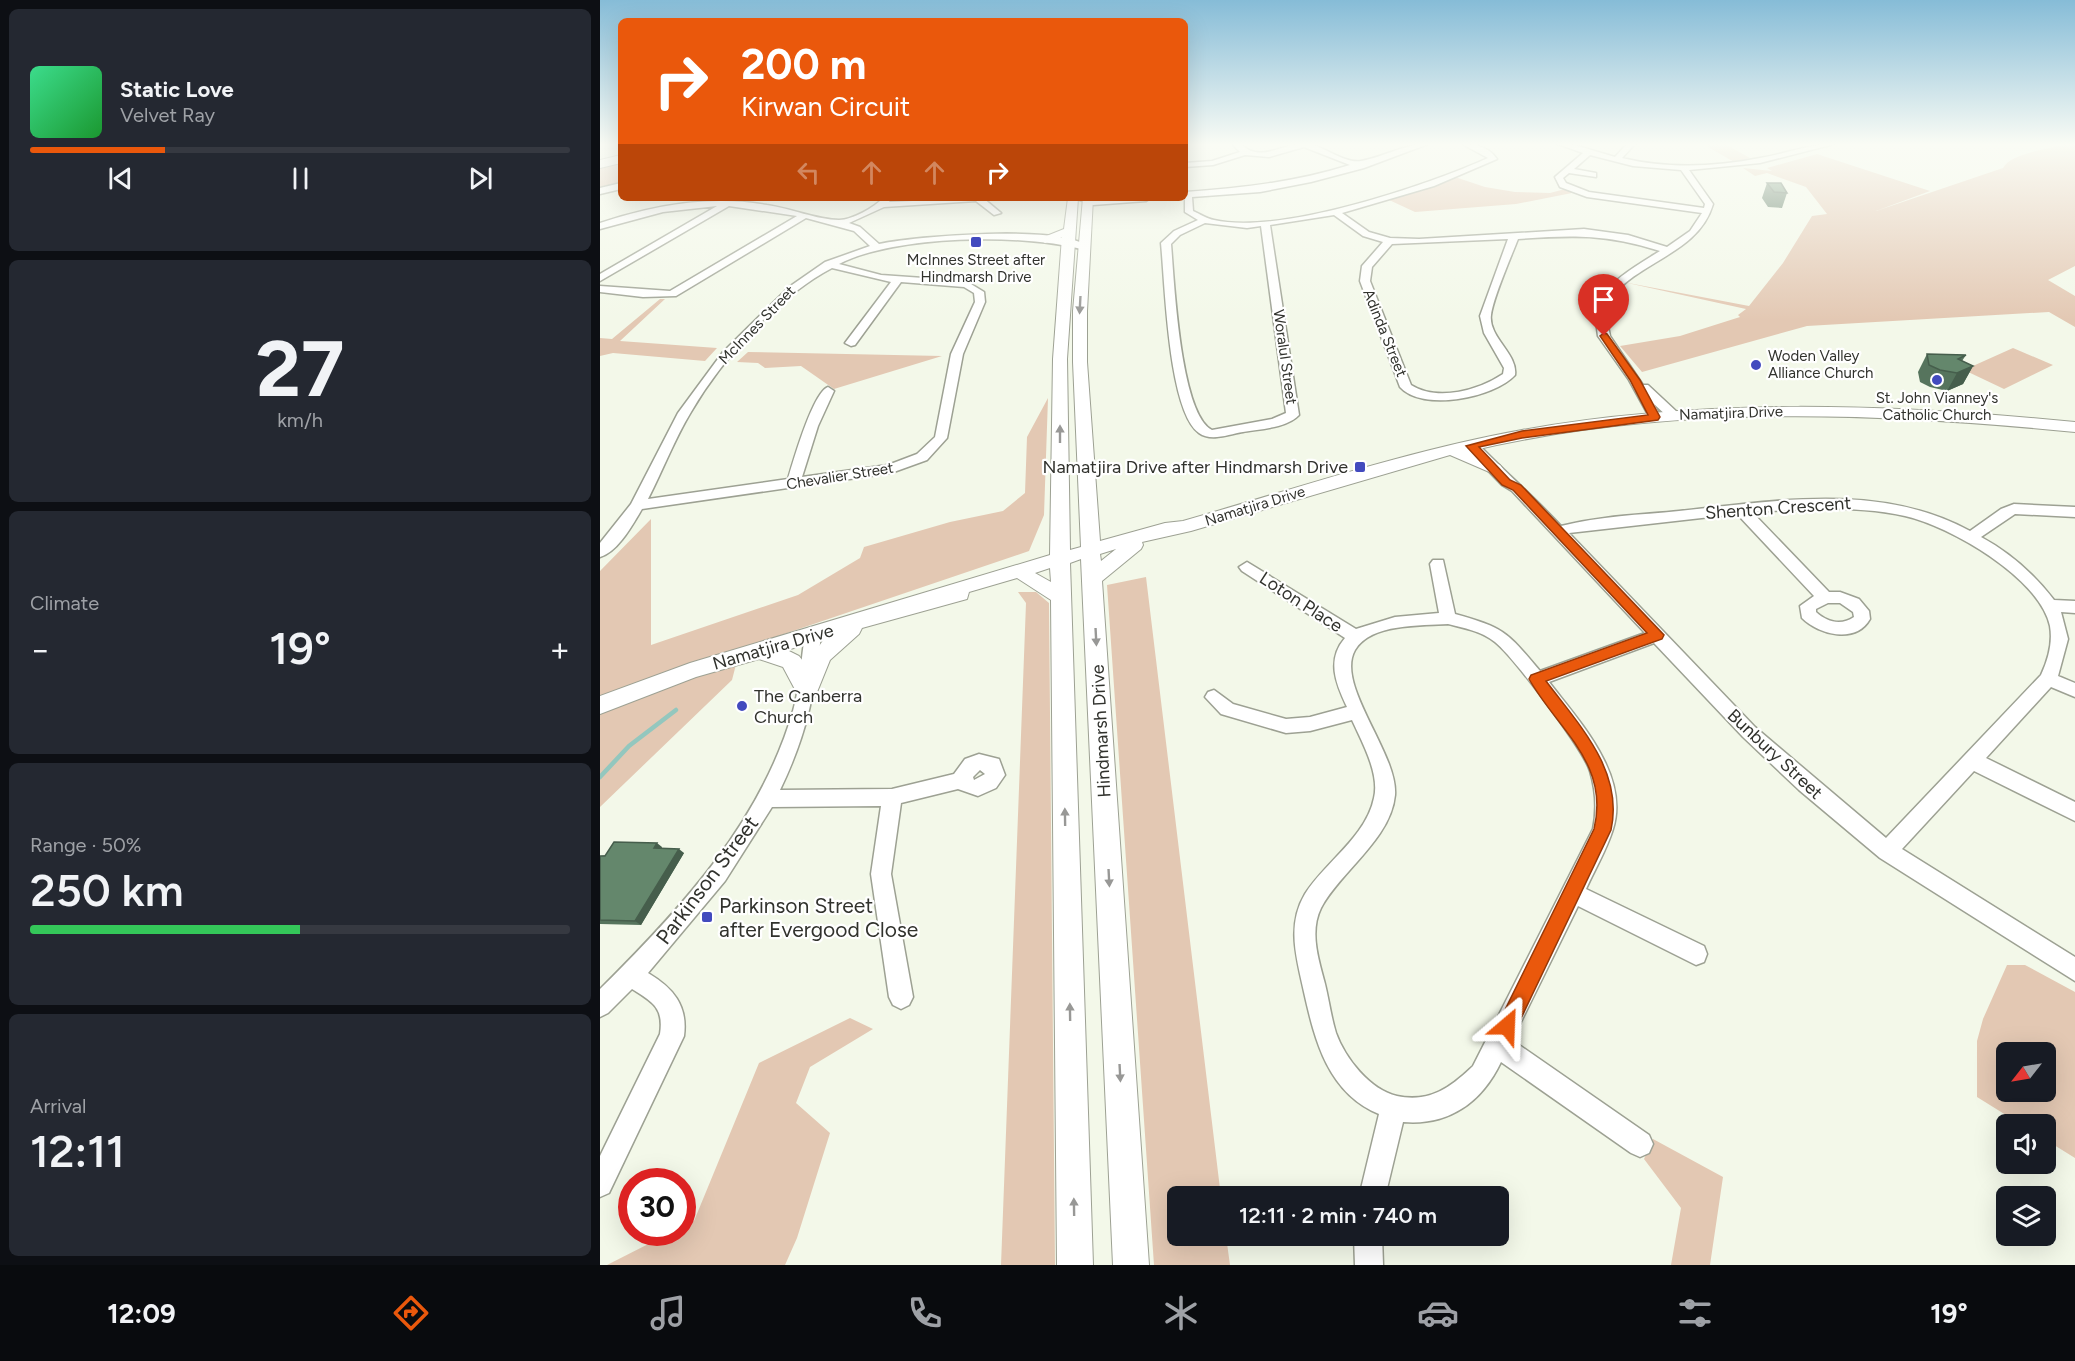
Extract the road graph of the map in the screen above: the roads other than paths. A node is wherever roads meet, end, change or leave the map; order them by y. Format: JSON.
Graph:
{"nodes":[{"id":1,"x":684,"y":203,"type":"edge"},
{"id":2,"x":728,"y":203,"type":"joint"},
{"id":3,"x":881,"y":203,"type":"edge"},
{"id":4,"x":985,"y":203,"type":"edge"},
{"id":5,"x":1084,"y":203,"type":"edge"},
{"id":6,"x":1188,"y":203,"type":"edge"},
{"id":7,"x":1368,"y":203,"type":"edge"},
{"id":8,"x":1654,"y":203,"type":"edge"},
{"id":9,"x":1708,"y":203,"type":"edge"},
{"id":10,"x":1072,"y":204,"type":"edge"},
{"id":11,"x":1709,"y":211,"type":"junction"},
{"id":12,"x":1336,"y":212,"type":"junction"},
{"id":13,"x":997,"y":213,"type":"dead end"},
{"id":14,"x":803,"y":216,"type":"junction"},
{"id":15,"x":1202,"y":221,"type":"junction"},
{"id":16,"x":842,"y":223,"type":"junction"},
{"id":17,"x":1265,"y":223,"type":"junction"},
{"id":18,"x":600,"y":226,"type":"edge"},
{"id":19,"x":1514,"y":236,"type":"junction"},
{"id":20,"x":1046,"y":240,"type":"joint"},
{"id":21,"x":1074,"y":240,"type":"junction"},
{"id":22,"x":1389,"y":241,"type":"junction"},
{"id":23,"x":878,"y":247,"type":"junction"},
{"id":24,"x":1666,"y":250,"type":"junction"},
{"id":25,"x":828,"y":264,"type":"junction"},
{"id":26,"x":600,"y":278,"type":"edge"},
{"id":27,"x":898,"y":279,"type":"junction"},
{"id":28,"x":600,"y":289,"type":"edge"},
{"id":29,"x":851,"y":343,"type":"dead end"},
{"id":30,"x":1631,"y":375,"type":"junction"},
{"id":31,"x":828,"y":392,"type":"dead end"},
{"id":32,"x":1673,"y":416,"type":"junction"},
{"id":33,"x":1655,"y":417,"type":"junction"},
{"id":34,"x":2075,"y":427,"type":"edge"},
{"id":35,"x":1507,"y":438,"type":"junction"},
{"id":36,"x":1476,"y":445,"type":"junction"},
{"id":37,"x":1450,"y":450,"type":"junction"},
{"id":38,"x":1498,"y":468,"type":"junction"},
{"id":39,"x":1086,"y":477,"type":"junction"},
{"id":40,"x":793,"y":484,"type":"junction"},
{"id":41,"x":638,"y":505,"type":"junction"},
{"id":42,"x":1741,"y":509,"type":"junction"},
{"id":43,"x":2075,"y":512,"type":"edge"},
{"id":44,"x":1559,"y":531,"type":"junction"},
{"id":45,"x":1060,"y":534,"type":"junction"},
{"id":46,"x":1971,"y":537,"type":"junction"},
{"id":47,"x":1134,"y":542,"type":"junction"},
{"id":48,"x":600,"y":552,"type":"edge"},
{"id":49,"x":1092,"y":562,"type":"junction"},
{"id":50,"x":1060,"y":563,"type":"junction"},
{"id":51,"x":1438,"y":564,"type":"dead end"},
{"id":52,"x":1247,"y":567,"type":"dead end"},
{"id":53,"x":1018,"y":575,"type":"junction"},
{"id":54,"x":1061,"y":597,"type":"junction"},
{"id":55,"x":1825,"y":598,"type":"dead end"},
{"id":56,"x":2049,"y":605,"type":"junction"},
{"id":57,"x":2075,"y":607,"type":"edge"},
{"id":58,"x":1448,"y":618,"type":"junction"},
{"id":59,"x":867,"y":619,"type":"junction"},
{"id":60,"x":813,"y":635,"type":"junction"},
{"id":61,"x":1657,"y":635,"type":"junction"},
{"id":62,"x":1356,"y":637,"type":"junction"},
{"id":63,"x":759,"y":650,"type":"junction"},
{"id":64,"x":1536,"y":679,"type":"junction"},
{"id":65,"x":2048,"y":679,"type":"junction"},
{"id":66,"x":2075,"y":690,"type":"edge"},
{"id":67,"x":807,"y":691,"type":"junction"},
{"id":68,"x":1214,"y":697,"type":"dead end"},
{"id":69,"x":609,"y":701,"type":"edge"},
{"id":70,"x":1356,"y":712,"type":"junction"},
{"id":71,"x":1971,"y":760,"type":"junction"},
{"id":72,"x":963,"y":780,"type":"dead end"},
{"id":73,"x":892,"y":797,"type":"junction"},
{"id":74,"x":766,"y":799,"type":"junction"},
{"id":75,"x":2075,"y":812,"type":"edge"},
{"id":76,"x":1887,"y":851,"type":"junction"},
{"id":77,"x":1573,"y":893,"type":"junction"},
{"id":78,"x":1696,"y":954,"type":"dead end"},
{"id":79,"x":2075,"y":970,"type":"edge"},
{"id":80,"x":630,"y":975,"type":"junction"},
{"id":81,"x":900,"y":997,"type":"dead end"},
{"id":82,"x":600,"y":1005,"type":"edge"},
{"id":83,"x":1498,"y":1045,"type":"junction"},
{"id":84,"x":1393,"y":1110,"type":"junction"},
{"id":85,"x":1640,"y":1144,"type":"dead end"},
{"id":86,"x":600,"y":1184,"type":"edge"},
{"id":87,"x":1375,"y":1186,"type":"edge"},
{"id":88,"x":1368,"y":1246,"type":"edge"},
{"id":89,"x":1075,"y":1265,"type":"edge"},
{"id":90,"x":1131,"y":1265,"type":"edge"},
{"id":91,"x":1369,"y":1265,"type":"edge"}],
"edges":[{"from":1,"to":18,"type":"street"},
{"from":2,"to":14,"type":"street"},
{"from":2,"to":26,"type":"street"},
{"from":3,"to":16,"type":"street"},
{"from":4,"to":13,"type":"street"},
{"from":5,"to":21,"type":"main road","name":"Hindmarsh Drive"},
{"from":6,"to":15,"type":"street"},
{"from":7,"to":12,"type":"street"},
{"from":8,"to":11,"type":"street"},
{"from":9,"to":11,"type":"street"},
{"from":10,"to":21,"type":"main road","name":"Hindmarsh Drive"},
{"from":11,"to":24,"type":"street"},
{"from":12,"to":17,"type":"street"},
{"from":12,"to":22,"type":"street"},
{"from":14,"to":16,"type":"street"},
{"from":14,"to":28,"type":"street"},
{"from":15,"to":17,"type":"street"},
{"from":15,"to":17,"type":"street","name":"Woralul Street"},
{"from":16,"to":23,"type":"street"},
{"from":19,"to":22,"type":"street"},
{"from":19,"to":22,"type":"street","name":"Adinda Street"},
{"from":19,"to":24,"type":"street"},
{"from":20,"to":21,"type":"main road"},
{"from":20,"to":23,"type":"street","name":"McInnes Street"},
{"from":21,"to":39,"type":"main road","name":"Hindmarsh Drive","one_way":true},
{"from":45,"to":21,"type":"main road","name":"Hindmarsh Drive","one_way":true},
{"from":23,"to":25,"type":"street","name":"McInnes Street"},
{"from":24,"to":30,"type":"street"},
{"from":25,"to":27,"type":"street","name":"Chevalier Street"},
{"from":25,"to":41,"type":"street","name":"McInnes Street"},
{"from":27,"to":29,"type":"street"},
{"from":27,"to":40,"type":"street","name":"Chevalier Street"},
{"from":30,"to":32,"type":"street"},
{"from":30,"to":33,"type":"street"},
{"from":31,"to":40,"type":"street"},
{"from":32,"to":33,"type":"main road","name":"Namatjira Drive"},
{"from":32,"to":34,"type":"main road","name":"Namatjira Drive"},
{"from":33,"to":35,"type":"main road","name":"Namatjira Drive"},
{"from":35,"to":36,"type":"main road","name":"Namatjira Drive"},
{"from":35,"to":38,"type":"main road"},
{"from":36,"to":37,"type":"main road","name":"Namatjira Drive"},
{"from":36,"to":38,"type":"street","name":"Bunbury Street"},
{"from":37,"to":38,"type":"main road"},
{"from":37,"to":47,"type":"main road","name":"Namatjira Drive"},
{"from":38,"to":44,"type":"street","name":"Bunbury Street"},
{"from":39,"to":47,"type":"main road"},
{"from":39,"to":49,"type":"main road","name":"Hindmarsh Drive"},
{"from":40,"to":41,"type":"street","name":"Chevalier Street"},
{"from":41,"to":48,"type":"street","name":"McInnes Street"},
{"from":42,"to":44,"type":"street","name":"Shenton Crescent"},
{"from":42,"to":46,"type":"street","name":"Shenton Crescent"},
{"from":42,"to":55,"type":"street"},
{"from":43,"to":46,"type":"street"},
{"from":44,"to":61,"type":"street","name":"Bunbury Street"},
{"from":45,"to":50,"type":"main road","name":"Hindmarsh Drive"},
{"from":45,"to":53,"type":"main road"},
{"from":46,"to":56,"type":"street","name":"Shenton Crescent"},
{"from":47,"to":49,"type":"main road"},
{"from":47,"to":49,"type":"main road","name":"Namatjira Drive"},
{"from":49,"to":50,"type":"main road","name":"Namatjira Drive"},
{"from":49,"to":90,"type":"main road","name":"Hindmarsh Drive","one_way":true},
{"from":50,"to":53,"type":"main road","name":"Namatjira Drive"},
{"from":50,"to":54,"type":"main road","name":"Hindmarsh Drive"},
{"from":51,"to":58,"type":"street"},
{"from":52,"to":62,"type":"street","name":"Loton Place"},
{"from":53,"to":54,"type":"main road"},
{"from":53,"to":59,"type":"main road","name":"Namatjira Drive"},
{"from":89,"to":54,"type":"main road","name":"Hindmarsh Drive","one_way":true},
{"from":56,"to":57,"type":"street"},
{"from":56,"to":65,"type":"street","name":"Shenton Crescent"},
{"from":58,"to":62,"type":"street"},
{"from":58,"to":64,"type":"street"},
{"from":59,"to":60,"type":"main road","name":"Namatjira Drive"},
{"from":59,"to":67,"type":"main road"},
{"from":60,"to":63,"type":"main road","name":"Namatjira Drive"},
{"from":60,"to":67,"type":"street","name":"Parkinson Street"},
{"from":61,"to":64,"type":"street"},
{"from":61,"to":76,"type":"street","name":"Bunbury Street"},
{"from":62,"to":70,"type":"street"},
{"from":63,"to":67,"type":"main road"},
{"from":63,"to":69,"type":"main road","name":"Namatjira Drive"},
{"from":64,"to":77,"type":"street"},
{"from":65,"to":66,"type":"street"},
{"from":65,"to":71,"type":"street","name":"Shenton Crescent"},
{"from":67,"to":74,"type":"street","name":"Parkinson Street"},
{"from":68,"to":70,"type":"street"},
{"from":70,"to":84,"type":"street"},
{"from":71,"to":75,"type":"street"},
{"from":71,"to":76,"type":"street","name":"Shenton Crescent"},
{"from":72,"to":73,"type":"street"},
{"from":73,"to":74,"type":"street"},
{"from":73,"to":81,"type":"street"},
{"from":74,"to":80,"type":"street","name":"Parkinson Street"},
{"from":76,"to":79,"type":"street","name":"Bunbury Street"},
{"from":77,"to":78,"type":"street"},
{"from":77,"to":83,"type":"street"},
{"from":80,"to":82,"type":"street","name":"Parkinson Street"},
{"from":80,"to":86,"type":"street"},
{"from":83,"to":84,"type":"street"},
{"from":83,"to":85,"type":"street"},
{"from":84,"to":87,"type":"street"},
{"from":88,"to":91,"type":"street"}]}
